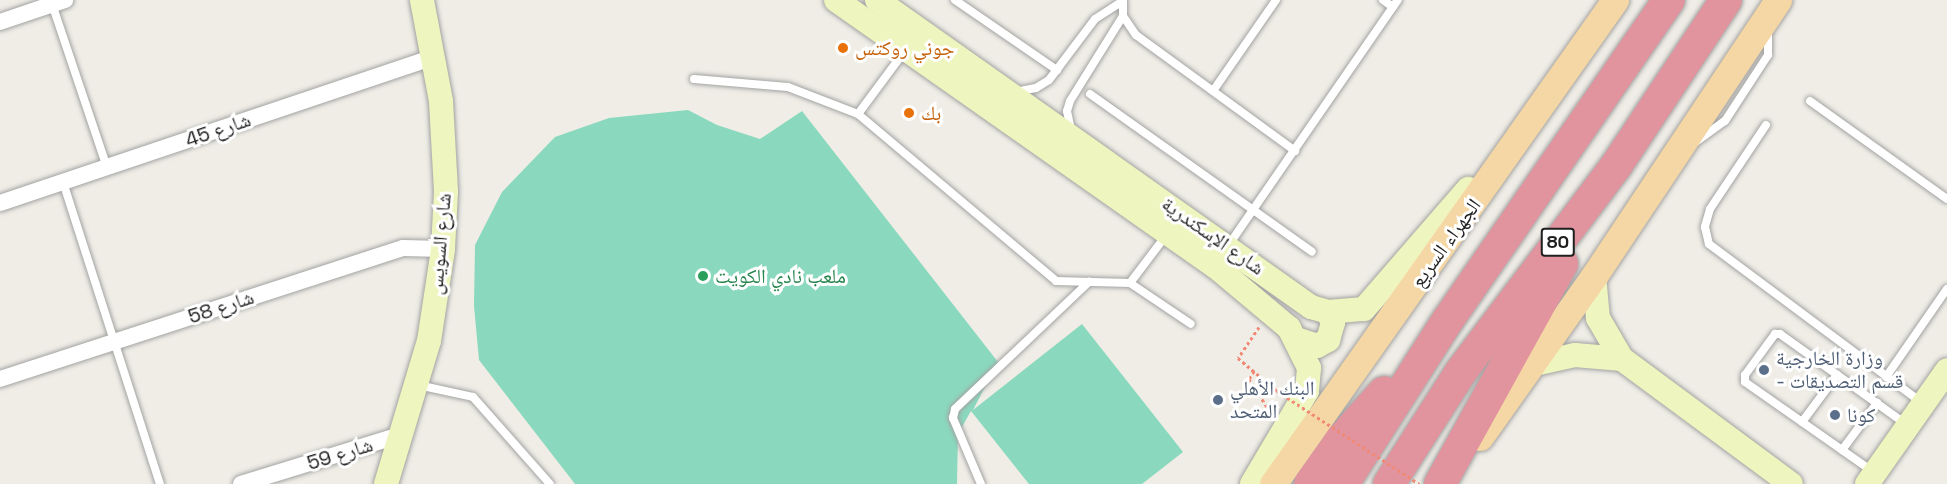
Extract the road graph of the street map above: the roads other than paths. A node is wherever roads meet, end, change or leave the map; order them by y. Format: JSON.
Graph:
{"nodes":[{"id":1,"x":422,"y":0,"type":"edge"},
{"id":2,"x":838,"y":0,"type":"edge"},
{"id":3,"x":877,"y":0,"type":"edge"},
{"id":4,"x":955,"y":0,"type":"edge"},
{"id":5,"x":1123,"y":0,"type":"edge"},
{"id":6,"x":1276,"y":0,"type":"edge"},
{"id":7,"x":1383,"y":0,"type":"edge"},
{"id":8,"x":1615,"y":0,"type":"edge"},
{"id":9,"x":1669,"y":0,"type":"edge"},
{"id":10,"x":1726,"y":0,"type":"edge"},
{"id":11,"x":59,"y":2,"type":"edge"},
{"id":12,"x":1396,"y":4,"type":"edge"},
{"id":13,"x":1771,"y":10,"type":"edge"},
{"id":14,"x":1123,"y":16,"type":"junction"},
{"id":15,"x":0,"y":22,"type":"edge"},
{"id":16,"x":907,"y":48,"type":"junction"},
{"id":17,"x":435,"y":57,"type":"junction"},
{"id":18,"x":1057,"y":70,"type":"junction"},
{"id":19,"x":694,"y":79,"type":"dead end"},
{"id":20,"x":1213,"y":91,"type":"junction"},
{"id":21,"x":1009,"y":93,"type":"junction"},
{"id":22,"x":1090,"y":94,"type":"dead end"},
{"id":23,"x":1810,"y":101,"type":"dead end"},
{"id":24,"x":858,"y":114,"type":"junction"},
{"id":25,"x":1766,"y":125,"type":"dead end"},
{"id":26,"x":1523,"y":135,"type":"junction"},
{"id":27,"x":1075,"y":139,"type":"junction"},
{"id":28,"x":1295,"y":151,"type":"junction"},
{"id":29,"x":1616,"y":166,"type":"junction"},
{"id":30,"x":107,"y":167,"type":"junction"},
{"id":31,"x":63,"y":182,"type":"junction"},
{"id":32,"x":1947,"y":199,"type":"edge"},
{"id":33,"x":0,"y":203,"type":"edge"},
{"id":34,"x":1254,"y":210,"type":"junction"},
{"id":35,"x":1168,"y":234,"type":"junction"},
{"id":36,"x":1229,"y":245,"type":"junction"},
{"id":37,"x":443,"y":249,"type":"junction"},
{"id":38,"x":1311,"y":252,"type":"dead end"},
{"id":39,"x":1215,"y":266,"type":"junction"},
{"id":40,"x":1594,"y":276,"type":"junction"},
{"id":41,"x":1089,"y":282,"type":"junction"},
{"id":42,"x":1130,"y":283,"type":"junction"},
{"id":43,"x":1947,"y":289,"type":"edge"},
{"id":44,"x":1328,"y":312,"type":"junction"},
{"id":45,"x":1448,"y":320,"type":"junction"},
{"id":46,"x":1191,"y":324,"type":"dead end"},
{"id":47,"x":116,"y":340,"type":"junction"},
{"id":48,"x":1299,"y":340,"type":"junction"},
{"id":49,"x":1622,"y":359,"type":"junction"},
{"id":50,"x":1530,"y":365,"type":"junction"},
{"id":51,"x":1947,"y":370,"type":"edge"},
{"id":52,"x":1837,"y":375,"type":"junction"},
{"id":53,"x":1887,"y":377,"type":"junction"},
{"id":54,"x":0,"y":379,"type":"edge"},
{"id":55,"x":417,"y":384,"type":"junction"},
{"id":56,"x":1877,"y":404,"type":"junction"},
{"id":57,"x":1923,"y":404,"type":"junction"},
{"id":58,"x":1802,"y":422,"type":"junction"},
{"id":59,"x":1908,"y":425,"type":"junction"},
{"id":60,"x":404,"y":434,"type":"junction"},
{"id":61,"x":1842,"y":450,"type":"junction"},
{"id":62,"x":1871,"y":478,"type":"edge"},
{"id":63,"x":160,"y":484,"type":"edge"},
{"id":64,"x":241,"y":484,"type":"edge"},
{"id":65,"x":386,"y":484,"type":"edge"},
{"id":66,"x":550,"y":484,"type":"edge"},
{"id":67,"x":981,"y":484,"type":"edge"},
{"id":68,"x":1252,"y":484,"type":"edge"},
{"id":69,"x":1274,"y":484,"type":"edge"},
{"id":70,"x":1310,"y":484,"type":"edge"},
{"id":71,"x":1343,"y":484,"type":"edge"},
{"id":72,"x":1389,"y":484,"type":"edge"},
{"id":73,"x":1440,"y":484,"type":"edge"},
{"id":74,"x":1446,"y":484,"type":"edge"},
{"id":75,"x":1791,"y":484,"type":"edge"}],
"edges":[{"from":1,"to":17,"type":"street","name":"شارع السويس"},
{"from":2,"to":16,"type":"street","name":"شارع الإسكندرية"},
{"from":3,"to":21,"type":"street","name":"شارع الإسكندرية"},
{"from":4,"to":18,"type":"lane"},
{"from":5,"to":14,"type":"lane"},
{"from":5,"to":18,"type":"lane"},
{"from":6,"to":20,"type":"lane"},
{"from":7,"to":12,"type":"lane"},
{"from":8,"to":26,"type":"main road","name":"الجهراء السريع"},
{"from":9,"to":45,"type":"highway","number":"80"},
{"from":10,"to":29,"type":"highway","number":"80"},
{"from":11,"to":15,"type":"street"},
{"from":11,"to":30,"type":"lane"},
{"from":12,"to":28,"type":"lane"},
{"from":13,"to":40,"type":"main road"},
{"from":14,"to":20,"type":"lane"},
{"from":14,"to":27,"type":"lane"},
{"from":16,"to":24,"type":"lane"},
{"from":16,"to":35,"type":"street","name":"شارع الإسكندرية"},
{"from":17,"to":30,"type":"street","name":"شارع 45"},
{"from":17,"to":37,"type":"street","name":"شارع السويس"},
{"from":18,"to":21,"type":"lane"},
{"from":19,"to":24,"type":"lane"},
{"from":20,"to":28,"type":"lane"},
{"from":21,"to":27,"type":"street","name":"شارع الإسكندرية"},
{"from":22,"to":34,"type":"lane"},
{"from":23,"to":32,"type":"lane"},
{"from":24,"to":41,"type":"lane"},
{"from":25,"to":53,"type":"lane"},
{"from":26,"to":44,"type":"street"},
{"from":26,"to":69,"type":"main road","name":"الجهراء السريع"},
{"from":27,"to":36,"type":"street","name":"شارع الإسكندرية"},
{"from":28,"to":34,"type":"lane"},
{"from":29,"to":72,"type":"highway","number":"80"},
{"from":29,"to":73,"type":"highway"},
{"from":30,"to":31,"type":"street","name":"شارع 45"},
{"from":31,"to":33,"type":"street","name":"شارع 45"},
{"from":31,"to":47,"type":"lane"},
{"from":34,"to":36,"type":"lane"},
{"from":34,"to":38,"type":"lane"},
{"from":35,"to":39,"type":"street","name":"شارع الإسكندرية"},
{"from":35,"to":42,"type":"lane"},
{"from":36,"to":39,"type":"lane"},
{"from":36,"to":44,"type":"street","name":"شارع الإسكندرية"},
{"from":37,"to":47,"type":"street","name":"شارع 58"},
{"from":37,"to":55,"type":"street","name":"شارع السويس"},
{"from":39,"to":48,"type":"street","name":"شارع الإسكندرية"},
{"from":40,"to":49,"type":"street"},
{"from":40,"to":50,"type":"main road"},
{"from":41,"to":42,"type":"lane"},
{"from":41,"to":67,"type":"lane"},
{"from":42,"to":46,"type":"lane"},
{"from":43,"to":53,"type":"lane"},
{"from":44,"to":48,"type":"street"},
{"from":45,"to":70,"type":"highway"},
{"from":45,"to":71,"type":"highway","number":"80"},
{"from":47,"to":54,"type":"street","name":"شارع 58"},
{"from":47,"to":63,"type":"lane"},
{"from":48,"to":68,"type":"street","name":"شارع الإسكندرية"},
{"from":49,"to":50,"type":"street"},
{"from":49,"to":75,"type":"street"},
{"from":50,"to":74,"type":"main road"},
{"from":51,"to":57,"type":"street"},
{"from":52,"to":56,"type":"lane"},
{"from":52,"to":58,"type":"lane"},
{"from":52,"to":58,"type":"lane"},
{"from":53,"to":57,"type":"lane"},
{"from":55,"to":60,"type":"street","name":"شارع السويس"},
{"from":55,"to":66,"type":"lane"},
{"from":56,"to":59,"type":"lane"},
{"from":56,"to":61,"type":"lane"},
{"from":57,"to":59,"type":"street"},
{"from":58,"to":61,"type":"lane"},
{"from":59,"to":62,"type":"street"},
{"from":60,"to":64,"type":"street","name":"شارع 59"},
{"from":60,"to":65,"type":"street","name":"شارع السويس"},
{"from":61,"to":62,"type":"lane"}]}
